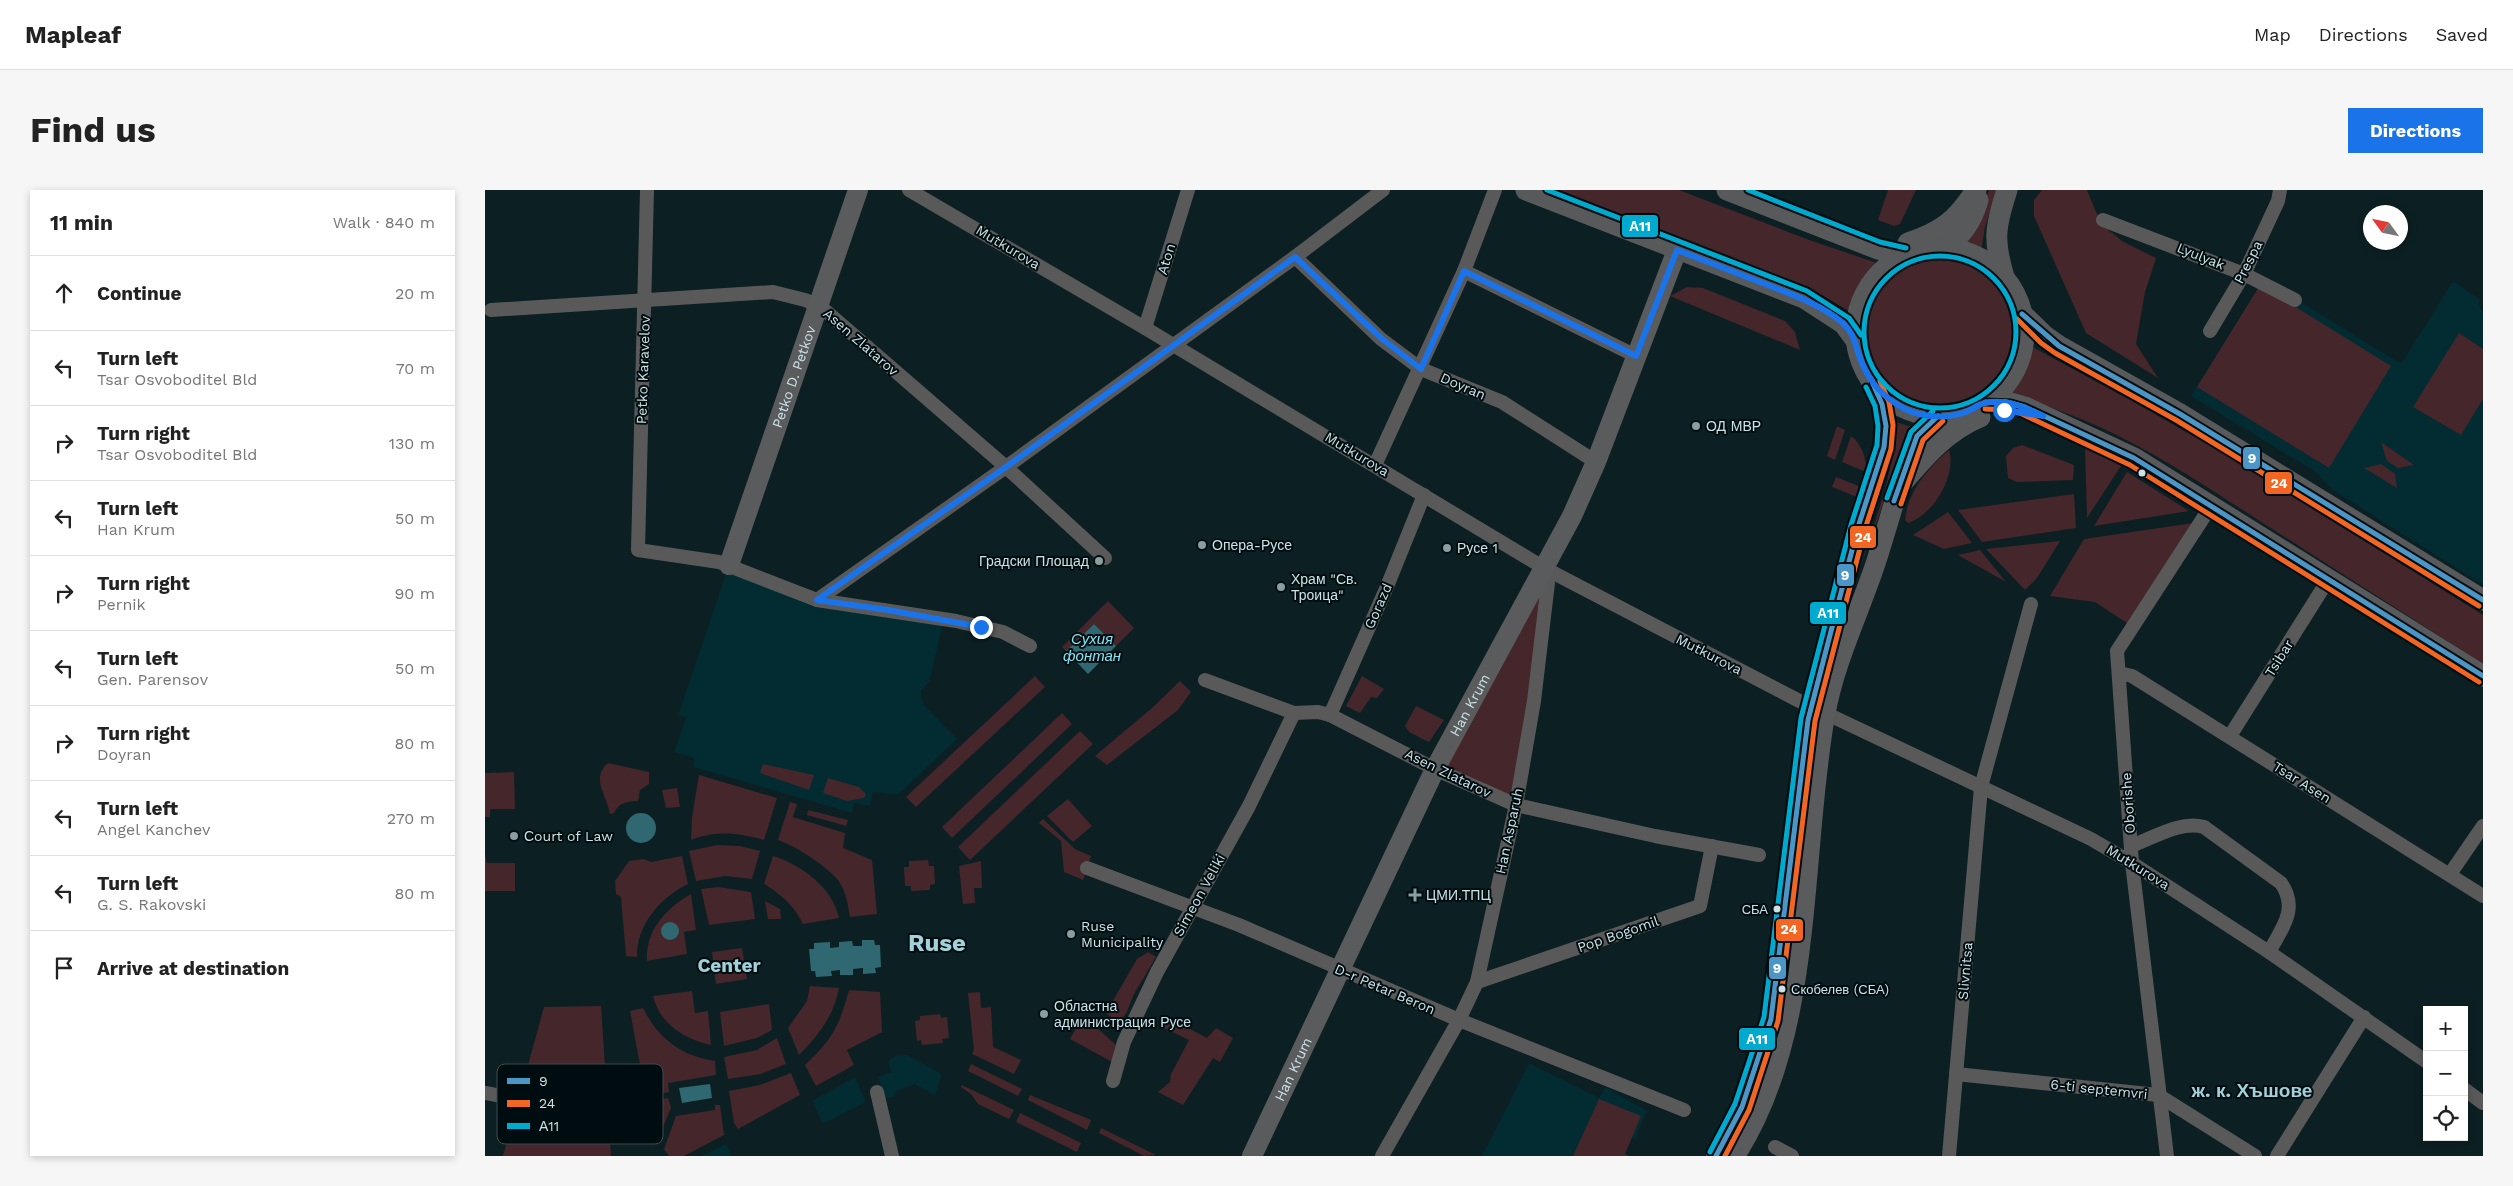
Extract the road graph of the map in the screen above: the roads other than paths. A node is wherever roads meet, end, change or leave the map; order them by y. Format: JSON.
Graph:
{"nodes":[{"id":1,"x":647,"y":190,"type":"edge"},
{"id":2,"x":858,"y":190,"type":"edge"},
{"id":3,"x":909,"y":190,"type":"edge"},
{"id":4,"x":1188,"y":190,"type":"edge"},
{"id":5,"x":1383,"y":190,"type":"edge"},
{"id":6,"x":1495,"y":190,"type":"edge"},
{"id":7,"x":1526,"y":190,"type":"edge"},
{"id":8,"x":1727,"y":190,"type":"edge"},
{"id":9,"x":1978,"y":190,"type":"edge"},
{"id":10,"x":2007,"y":190,"type":"edge"},
{"id":11,"x":2280,"y":190,"type":"edge"},
{"id":12,"x":2103,"y":220,"type":"dead end"},
{"id":13,"x":1947,"y":248,"type":"junction"},
{"id":14,"x":1878,"y":249,"type":"junction"},
{"id":15,"x":1677,"y":250,"type":"junction"},
{"id":16,"x":1904,"y":255,"type":"junction"},
{"id":17,"x":1295,"y":257,"type":"junction"},
{"id":18,"x":1464,"y":271,"type":"junction"},
{"id":19,"x":2244,"y":274,"type":"junction"},
{"id":20,"x":2004,"y":278,"type":"junction"},
{"id":21,"x":645,"y":300,"type":"junction"},
{"id":22,"x":2295,"y":300,"type":"dead end"},
{"id":23,"x":820,"y":306,"type":"junction"},
{"id":24,"x":491,"y":310,"type":"dead end"},
{"id":25,"x":2022,"y":314,"type":"junction"},
{"id":26,"x":1145,"y":328,"type":"junction"},
{"id":27,"x":2210,"y":331,"type":"dead end"},
{"id":28,"x":1855,"y":339,"type":"junction"},
{"id":29,"x":1173,"y":345,"type":"junction"},
{"id":30,"x":1636,"y":356,"type":"junction"},
{"id":31,"x":1421,"y":369,"type":"junction"},
{"id":32,"x":1873,"y":384,"type":"junction"},
{"id":33,"x":1985,"y":402,"type":"junction"},
{"id":34,"x":1938,"y":416,"type":"junction"},
{"id":35,"x":2043,"y":416,"type":"junction"},
{"id":36,"x":1596,"y":462,"type":"junction"},
{"id":37,"x":1375,"y":465,"type":"junction"},
{"id":38,"x":1006,"y":467,"type":"junction"},
{"id":39,"x":1897,"y":489,"type":"junction"},
{"id":40,"x":1424,"y":495,"type":"junction"},
{"id":41,"x":2211,"y":506,"type":"junction"},
{"id":42,"x":1105,"y":558,"type":"dead end"},
{"id":43,"x":729,"y":565,"type":"junction"},
{"id":44,"x":1544,"y":571,"type":"junction"},
{"id":45,"x":2328,"y":580,"type":"junction"},
{"id":46,"x":817,"y":600,"type":"junction"},
{"id":47,"x":2483,"y":600,"type":"edge"},
{"id":48,"x":2031,"y":604,"type":"dead end"},
{"id":49,"x":1030,"y":646,"type":"dead end"},
{"id":50,"x":2119,"y":673,"type":"junction"},
{"id":51,"x":2483,"y":676,"type":"edge"},
{"id":52,"x":1205,"y":680,"type":"dead end"},
{"id":53,"x":1818,"y":710,"type":"junction"},
{"id":54,"x":1294,"y":712,"type":"junction"},
{"id":55,"x":1330,"y":715,"type":"junction"},
{"id":56,"x":2231,"y":736,"type":"junction"},
{"id":57,"x":1435,"y":769,"type":"junction"},
{"id":58,"x":1981,"y":787,"type":"junction"},
{"id":59,"x":1516,"y":805,"type":"junction"},
{"id":60,"x":2483,"y":826,"type":"edge"},
{"id":61,"x":1712,"y":846,"type":"junction"},
{"id":62,"x":2131,"y":846,"type":"junction"},
{"id":63,"x":1759,"y":855,"type":"dead end"},
{"id":64,"x":2132,"y":863,"type":"junction"},
{"id":65,"x":1087,"y":868,"type":"dead end"},
{"id":66,"x":2450,"y":874,"type":"junction"},
{"id":67,"x":2483,"y":896,"type":"edge"},
{"id":68,"x":1193,"y":908,"type":"junction"},
{"id":69,"x":2269,"y":952,"type":"junction"},
{"id":70,"x":1341,"y":970,"type":"junction"},
{"id":71,"x":1477,"y":982,"type":"junction"},
{"id":72,"x":2364,"y":1017,"type":"junction"},
{"id":73,"x":1459,"y":1020,"type":"junction"},
{"id":74,"x":2423,"y":1059,"type":"edge"},
{"id":75,"x":1956,"y":1074,"type":"junction"},
{"id":76,"x":1113,"y":1081,"type":"dead end"},
{"id":77,"x":877,"y":1092,"type":"dead end"},
{"id":78,"x":2468,"y":1092,"type":"edge"},
{"id":79,"x":2159,"y":1095,"type":"junction"},
{"id":80,"x":2483,"y":1103,"type":"edge"},
{"id":81,"x":1684,"y":1110,"type":"dead end"},
{"id":82,"x":1775,"y":1148,"type":"dead end"},
{"id":83,"x":892,"y":1156,"type":"edge"},
{"id":84,"x":1252,"y":1156,"type":"edge"},
{"id":85,"x":1382,"y":1156,"type":"edge"},
{"id":86,"x":1716,"y":1156,"type":"edge"},
{"id":87,"x":1735,"y":1156,"type":"edge"},
{"id":88,"x":1792,"y":1156,"type":"edge"},
{"id":89,"x":1949,"y":1156,"type":"edge"},
{"id":90,"x":2167,"y":1156,"type":"edge"},
{"id":91,"x":2255,"y":1156,"type":"edge"},
{"id":92,"x":2277,"y":1156,"type":"edge"}],
"edges":[{"from":1,"to":21,"type":"street","name":"Petko Karavelov"},
{"from":2,"to":23,"type":"main road","name":"Petko D. Petkov"},
{"from":3,"to":26,"type":"street","name":"Mutkurova"},
{"from":4,"to":26,"type":"street","name":"Aton"},
{"from":5,"to":17,"type":"street"},
{"from":6,"to":18,"type":"street"},
{"from":7,"to":15,"type":"main road"},
{"from":8,"to":14,"type":"main road"},
{"from":9,"to":13,"type":"main road"},
{"from":9,"to":14,"type":"main road"},
{"from":10,"to":20,"type":"main road"},
{"from":11,"to":19,"type":"street","name":"Prespa"},
{"from":12,"to":19,"type":"street","name":"Lyulyak"},
{"from":13,"to":16,"type":"main road"},
{"from":13,"to":20,"type":"main road"},
{"from":14,"to":16,"type":"main road"},
{"from":15,"to":28,"type":"main road"},
{"from":15,"to":30,"type":"main road","name":"Han Krum"},
{"from":16,"to":28,"type":"main road"},
{"from":17,"to":29,"type":"street"},
{"from":17,"to":31,"type":"street","name":"Doyran"},
{"from":18,"to":30,"type":"street"},
{"from":18,"to":31,"type":"street"},
{"from":19,"to":22,"type":"street","name":"Lyulyak"},
{"from":19,"to":27,"type":"street","name":"Prespa"},
{"from":20,"to":25,"type":"main road"},
{"from":21,"to":23,"type":"street","name":"Asen Zlatarov"},
{"from":21,"to":24,"type":"street","name":"Asen Zlatarov"},
{"from":21,"to":43,"type":"street","name":"Petko Karavelov"},
{"from":23,"to":38,"type":"street","name":"Asen Zlatarov"},
{"from":23,"to":43,"type":"main road","name":"Petko D. Petkov"},
{"from":25,"to":33,"type":"main road"},
{"from":25,"to":47,"type":"main road"},
{"from":26,"to":29,"type":"street","name":"Mutkurova"},
{"from":28,"to":32,"type":"main road"},
{"from":29,"to":37,"type":"street","name":"Mutkurova"},
{"from":29,"to":38,"type":"street"},
{"from":30,"to":36,"type":"main road","name":"Han Krum"},
{"from":31,"to":36,"type":"street","name":"Doyran"},
{"from":31,"to":37,"type":"street"},
{"from":32,"to":34,"type":"main road"},
{"from":32,"to":53,"type":"main road"},
{"from":33,"to":34,"type":"main road"},
{"from":33,"to":35,"type":"main road"},
{"from":34,"to":39,"type":"main road"},
{"from":35,"to":39,"type":"main road"},
{"from":35,"to":41,"type":"main road"},
{"from":36,"to":44,"type":"main road","name":"Han Krum"},
{"from":37,"to":40,"type":"street","name":"Mutkurova"},
{"from":38,"to":42,"type":"street","name":"Asen Zlatarov"},
{"from":38,"to":46,"type":"street"},
{"from":39,"to":53,"type":"main road"},
{"from":40,"to":44,"type":"street","name":"Mutkurova"},
{"from":40,"to":55,"type":"street","name":"Gorazd"},
{"from":41,"to":45,"type":"main road"},
{"from":41,"to":50,"type":"street","name":"Oborishe"},
{"from":43,"to":46,"type":"street"},
{"from":44,"to":53,"type":"street","name":"Mutkurova"},
{"from":44,"to":57,"type":"main road","name":"Han Krum"},
{"from":44,"to":59,"type":"street","name":"Han Asparuh"},
{"from":45,"to":51,"type":"main road"},
{"from":45,"to":56,"type":"street","name":"Tsibar"},
{"from":46,"to":49,"type":"street"},
{"from":48,"to":58,"type":"street","name":"Slivnitsa"},
{"from":50,"to":56,"type":"street","name":"Tsar Asen"},
{"from":50,"to":62,"type":"street","name":"Oborishe"},
{"from":52,"to":54,"type":"street","name":"Asen Zlatarov"},
{"from":53,"to":58,"type":"street","name":"Mutkurova"},
{"from":53,"to":86,"type":"main road"},
{"from":53,"to":87,"type":"main road"},
{"from":54,"to":55,"type":"street","name":"Asen Zlatarov"},
{"from":54,"to":68,"type":"street","name":"Simeon Veliki"},
{"from":55,"to":57,"type":"street","name":"Asen Zlatarov"},
{"from":56,"to":66,"type":"street","name":"Tsar Asen"},
{"from":57,"to":59,"type":"street","name":"Asen Zlatarov"},
{"from":57,"to":70,"type":"main road","name":"Han Krum"},
{"from":58,"to":64,"type":"street","name":"Mutkurova"},
{"from":58,"to":75,"type":"street","name":"Slivnitsa"},
{"from":59,"to":61,"type":"street","name":"Asen Zlatarov"},
{"from":59,"to":71,"type":"street","name":"Han Asparuh"},
{"from":60,"to":66,"type":"street"},
{"from":61,"to":63,"type":"street","name":"Asen Zlatarov"},
{"from":61,"to":71,"type":"street","name":"Pop Bogomil"},
{"from":62,"to":64,"type":"street","name":"Oborishe"},
{"from":62,"to":69,"type":"street"},
{"from":64,"to":69,"type":"street","name":"Mutkurova"},
{"from":64,"to":79,"type":"street","name":"Oborishe"},
{"from":65,"to":68,"type":"street","name":"D-r Petar Beron"},
{"from":66,"to":67,"type":"street","name":"Tsar Asen"},
{"from":68,"to":70,"type":"street","name":"D-r Petar Beron"},
{"from":68,"to":76,"type":"street","name":"Simeon Veliki"},
{"from":69,"to":72,"type":"street","name":"Mutkurova"},
{"from":70,"to":73,"type":"street","name":"D-r Petar Beron"},
{"from":70,"to":84,"type":"main road","name":"Han Krum"},
{"from":71,"to":73,"type":"street","name":"Han Asparuh"},
{"from":72,"to":74,"type":"street","name":"Mutkurova"},
{"from":72,"to":92,"type":"street"},
{"from":73,"to":81,"type":"street","name":"D-r Petar Beron"},
{"from":73,"to":85,"type":"street","name":"Han Asparuh"},
{"from":75,"to":79,"type":"street","name":"6-ti septemvri"},
{"from":75,"to":89,"type":"street","name":"Slivnitsa"},
{"from":77,"to":83,"type":"street"},
{"from":78,"to":80,"type":"street"},
{"from":79,"to":90,"type":"street","name":"Oborishe"},
{"from":79,"to":91,"type":"street","name":"6-ti septemvri"},
{"from":82,"to":88,"type":"street"}]}
